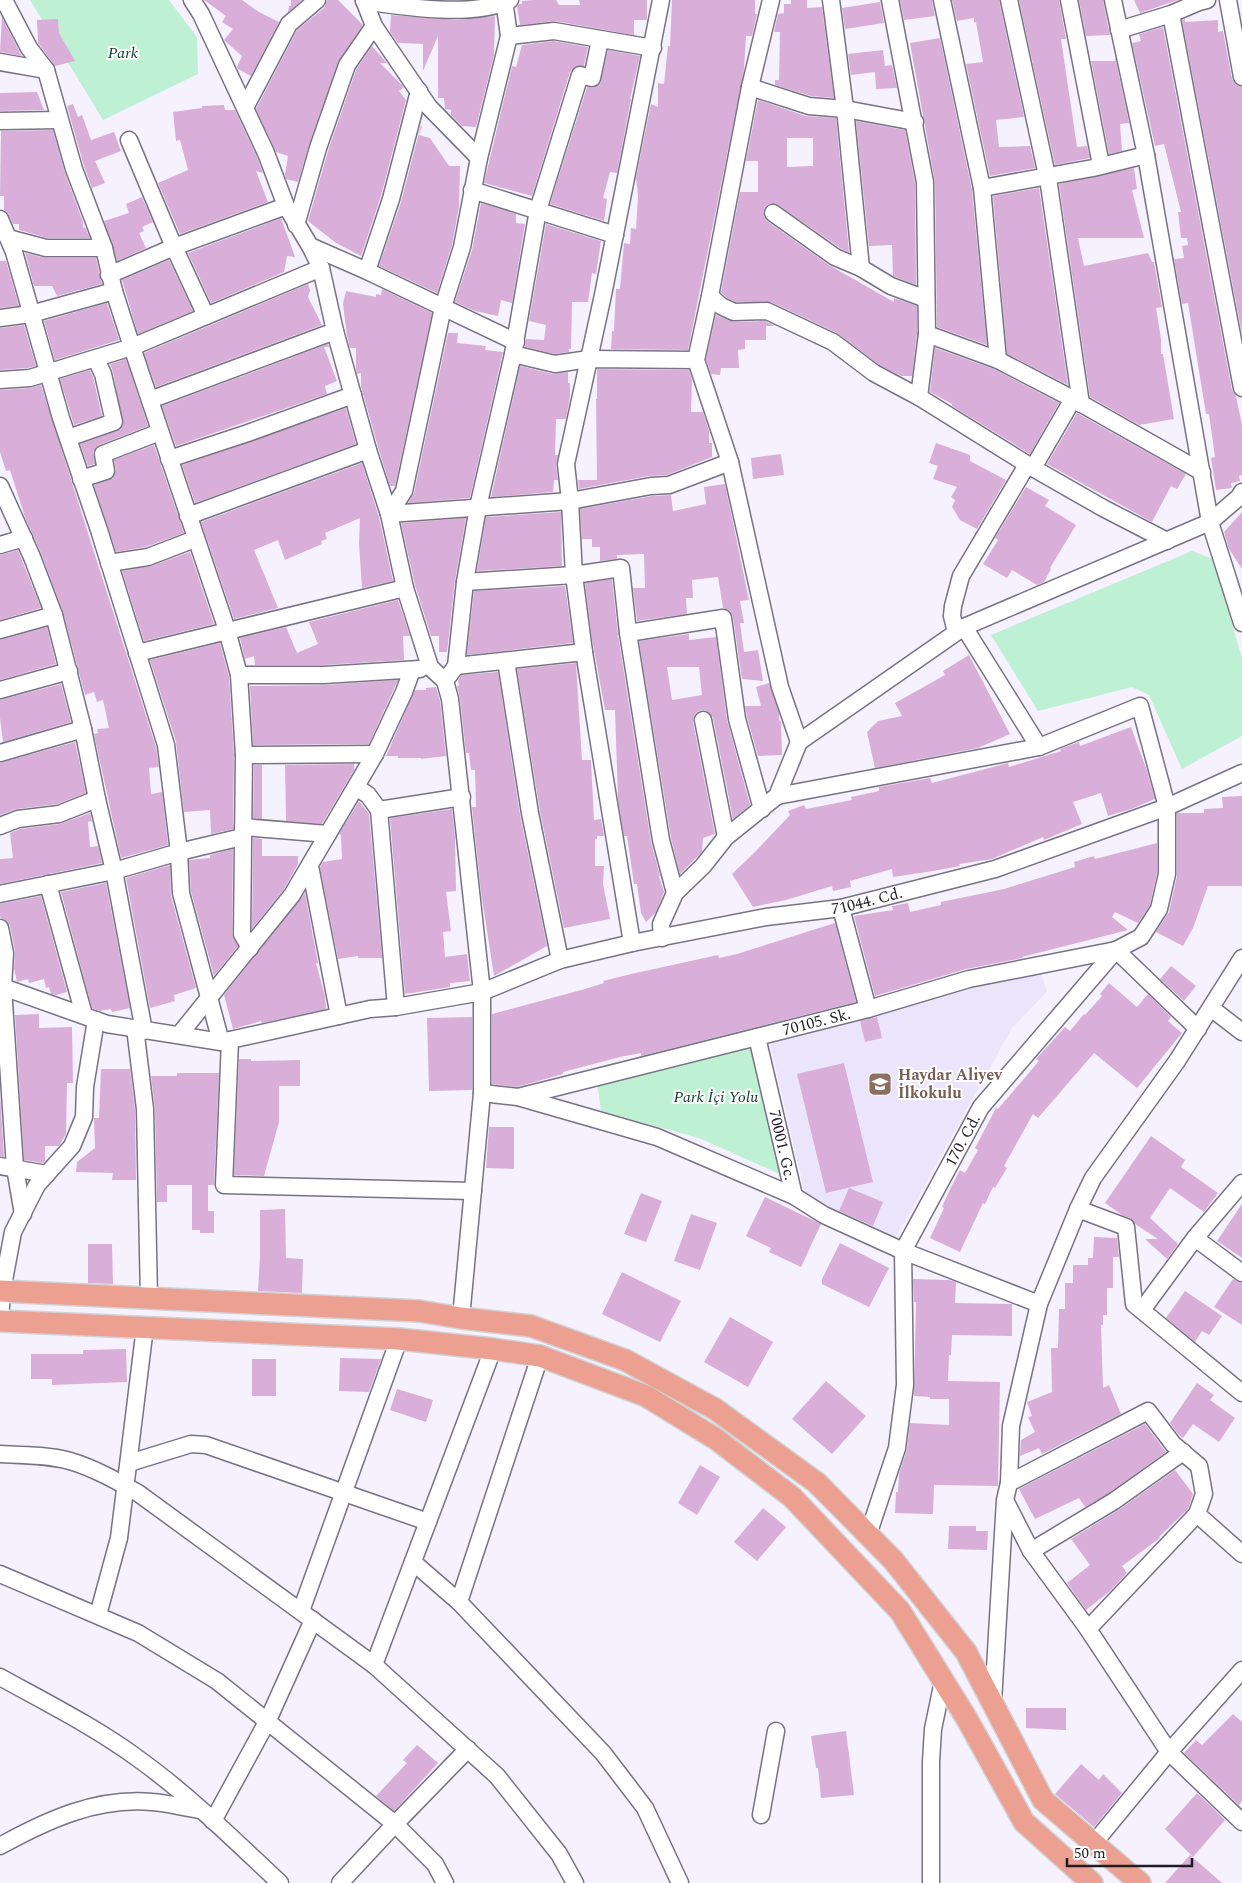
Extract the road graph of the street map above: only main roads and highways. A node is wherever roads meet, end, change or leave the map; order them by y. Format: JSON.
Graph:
{"nodes":[{"id":1,"x":1,"y":1291,"type":"edge"},
{"id":2,"x":0,"y":1320,"type":"edge"},
{"id":3,"x":1092,"y":1883,"type":"edge"},
{"id":4,"x":1140,"y":1883,"type":"edge"}],
"edges":[{"from":1,"to":4,"type":"main road"},
{"from":2,"to":3,"type":"main road"}]}
